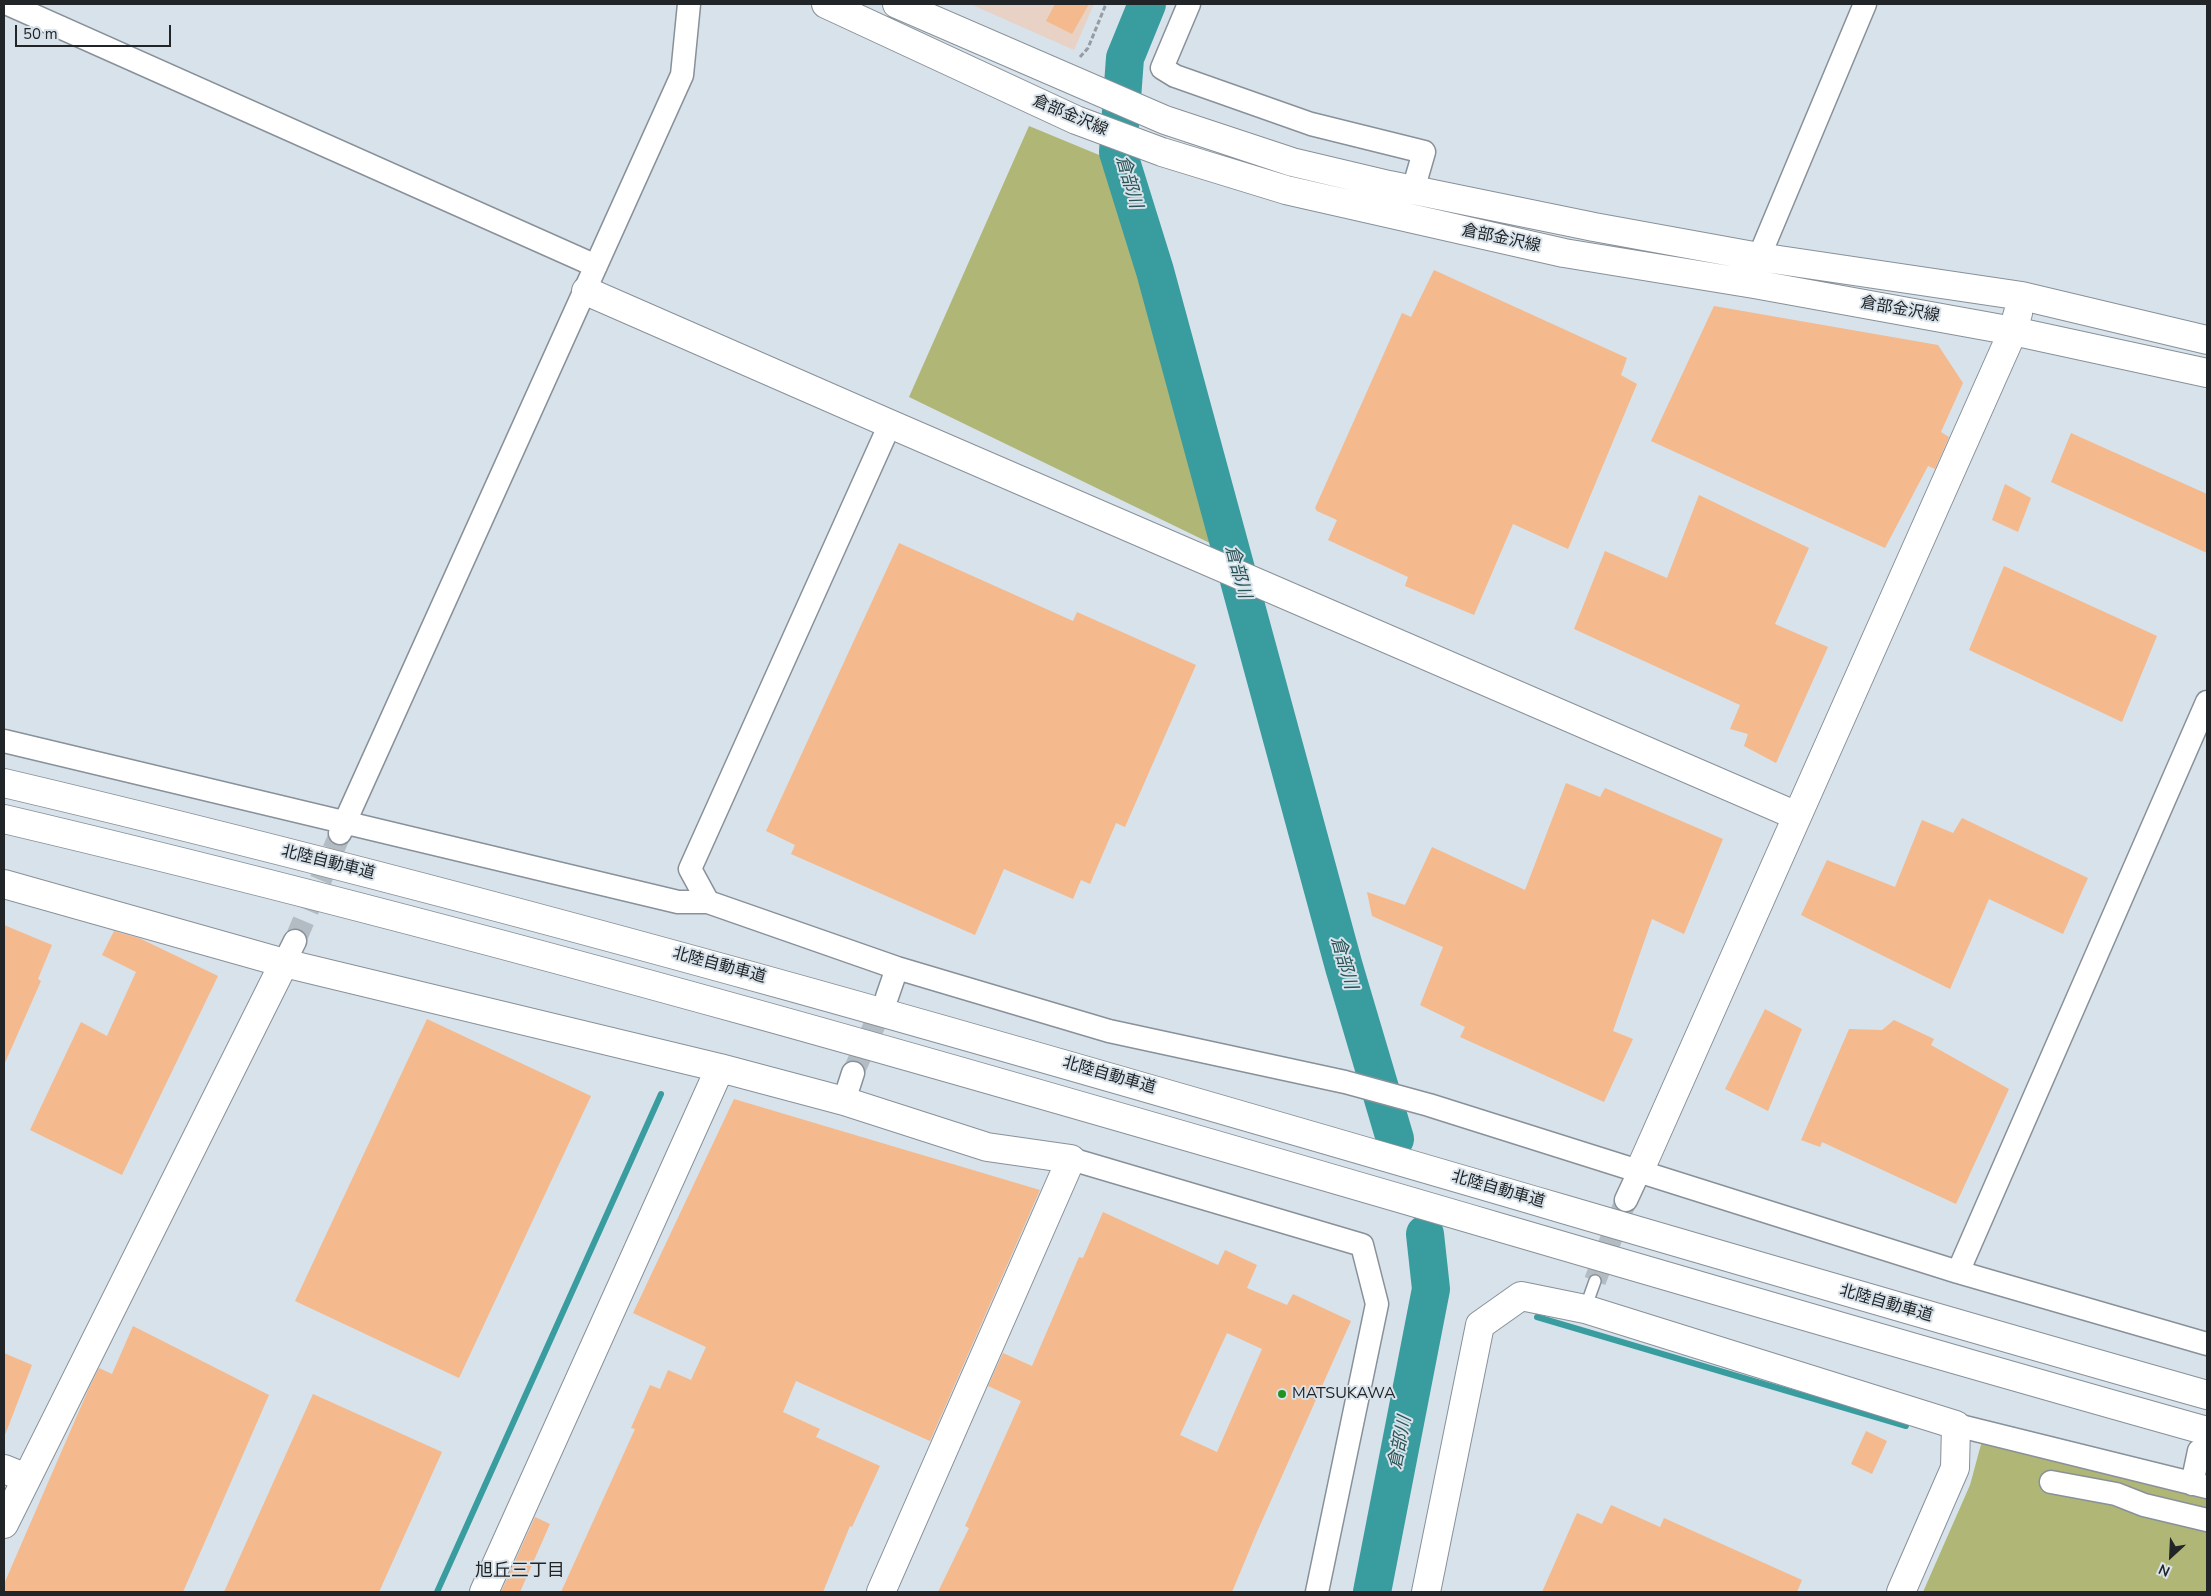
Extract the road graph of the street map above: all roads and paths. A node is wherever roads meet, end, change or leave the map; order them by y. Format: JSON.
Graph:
{"nodes":[{"id":1,"x":8,"y":4,"type":"edge"},
{"id":2,"x":689,"y":4,"type":"edge"},
{"id":3,"x":826,"y":4,"type":"edge"},
{"id":4,"x":897,"y":4,"type":"edge"},
{"id":5,"x":1106,"y":4,"type":"edge"},
{"id":6,"x":1189,"y":4,"type":"edge"},
{"id":7,"x":1865,"y":4,"type":"edge"},
{"id":8,"x":1072,"y":81,"type":"junction"},
{"id":9,"x":1413,"y":190,"type":"junction"},
{"id":10,"x":1759,"y":257,"type":"junction"},
{"id":11,"x":596,"y":266,"type":"junction"},
{"id":12,"x":586,"y":291,"type":"junction"},
{"id":13,"x":2022,"y":296,"type":"junction"},
{"id":14,"x":2013,"y":331,"type":"junction"},
{"id":15,"x":2207,"y":340,"type":"edge"},
{"id":16,"x":2207,"y":373,"type":"edge"},
{"id":17,"x":890,"y":424,"type":"junction"},
{"id":18,"x":2207,"y":702,"type":"edge"},
{"id":19,"x":4,"y":740,"type":"edge"},
{"id":20,"x":4,"y":783,"type":"edge"},
{"id":21,"x":1797,"y":816,"type":"junction"},
{"id":22,"x":4,"y":820,"type":"edge"},
{"id":23,"x":343,"y":828,"type":"junction"},
{"id":24,"x":4,"y":884,"type":"edge"},
{"id":25,"x":708,"y":902,"type":"junction"},
{"id":26,"x":289,"y":952,"type":"junction"},
{"id":27,"x":897,"y":968,"type":"junction"},
{"id":28,"x":887,"y":997,"type":"tunnel mouth"},
{"id":29,"x":720,"y":1068,"type":"junction"},
{"id":30,"x":853,"y":1073,"type":"tunnel mouth"},
{"id":31,"x":844,"y":1101,"type":"junction"},
{"id":32,"x":1071,"y":1159,"type":"junction"},
{"id":33,"x":1639,"y":1172,"type":"junction"},
{"id":34,"x":1626,"y":1200,"type":"tunnel mouth"},
{"id":35,"x":1958,"y":1272,"type":"junction"},
{"id":36,"x":1595,"y":1281,"type":"tunnel mouth"},
{"id":37,"x":1585,"y":1310,"type":"junction"},
{"id":38,"x":2207,"y":1344,"type":"edge"},
{"id":39,"x":2207,"y":1395,"type":"edge"},
{"id":40,"x":1956,"y":1425,"type":"junction"},
{"id":41,"x":2203,"y":1441,"type":"edge"},
{"id":42,"x":15,"y":1474,"type":"edge"},
{"id":43,"x":2051,"y":1482,"type":"dead end"},
{"id":44,"x":2200,"y":1486,"type":"edge"},
{"id":45,"x":2207,"y":1520,"type":"edge"},
{"id":46,"x":4,"y":1524,"type":"edge"},
{"id":47,"x":484,"y":1592,"type":"edge"},
{"id":48,"x":881,"y":1592,"type":"edge"},
{"id":49,"x":1317,"y":1592,"type":"edge"},
{"id":50,"x":1426,"y":1592,"type":"edge"},
{"id":51,"x":1901,"y":1592,"type":"edge"}],
"edges":[{"from":1,"to":11,"type":"street"},
{"from":2,"to":11,"type":"street"},
{"from":3,"to":14,"type":"main road","name":"倉部金沢線"},
{"from":4,"to":8,"type":"main road","name":"倉部金沢線"},
{"from":5,"to":8,"type":"path"},
{"from":6,"to":9,"type":"street"},
{"from":7,"to":10,"type":"street"},
{"from":8,"to":9,"type":"main road","name":"倉部金沢線"},
{"from":9,"to":10,"type":"main road","name":"倉部金沢線"},
{"from":10,"to":13,"type":"main road","name":"倉部金沢線"},
{"from":11,"to":12,"type":"street"},
{"from":12,"to":17,"type":"main road"},
{"from":12,"to":23,"type":"street"},
{"from":13,"to":14,"type":"main road"},
{"from":13,"to":15,"type":"main road","name":"倉部金沢線"},
{"from":14,"to":16,"type":"main road","name":"倉部金沢線"},
{"from":14,"to":21,"type":"main road"},
{"from":17,"to":21,"type":"main road"},
{"from":17,"to":25,"type":"street"},
{"from":18,"to":35,"type":"street"},
{"from":19,"to":23,"type":"street"},
{"from":20,"to":39,"type":"main road","name":"北陸自動車道"},
{"from":21,"to":33,"type":"main road"},
{"from":22,"to":41,"type":"main road"},
{"from":23,"to":25,"type":"street"},
{"from":24,"to":26,"type":"main road"},
{"from":25,"to":27,"type":"street"},
{"from":26,"to":29,"type":"main road"},
{"from":26,"to":42,"type":"main road"},
{"from":27,"to":28,"type":"street"},
{"from":27,"to":33,"type":"street"},
{"from":29,"to":31,"type":"main road"},
{"from":29,"to":47,"type":"main road"},
{"from":30,"to":31,"type":"street"},
{"from":31,"to":32,"type":"main road"},
{"from":32,"to":48,"type":"main road"},
{"from":32,"to":49,"type":"street"},
{"from":33,"to":34,"type":"street"},
{"from":33,"to":35,"type":"street"},
{"from":35,"to":38,"type":"street"},
{"from":36,"to":37,"type":"lane"},
{"from":37,"to":40,"type":"main road"},
{"from":37,"to":50,"type":"main road"},
{"from":40,"to":44,"type":"street"},
{"from":40,"to":51,"type":"main road"},
{"from":41,"to":44,"type":"street"},
{"from":42,"to":46,"type":"main road"},
{"from":43,"to":45,"type":"street"}]}
